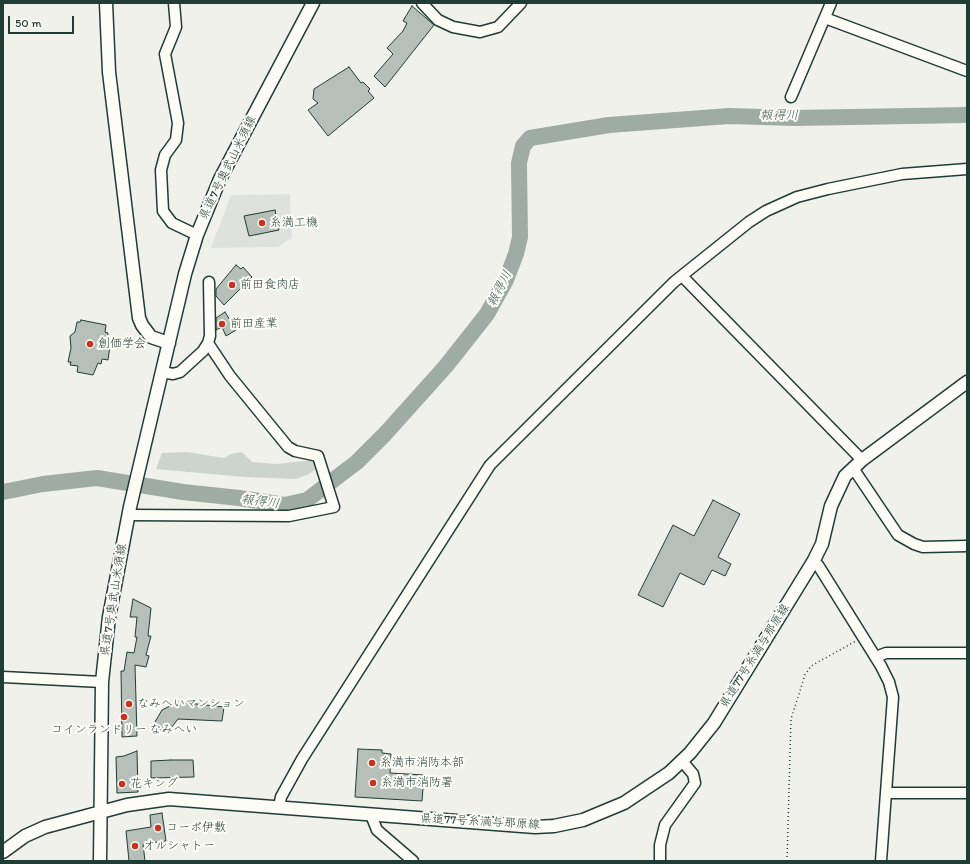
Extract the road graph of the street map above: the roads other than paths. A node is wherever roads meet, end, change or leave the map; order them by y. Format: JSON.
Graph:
{"nodes":[{"id":1,"x":106,"y":3,"type":"edge"},
{"id":2,"x":174,"y":3,"type":"edge"},
{"id":3,"x":313,"y":3,"type":"edge"},
{"id":4,"x":422,"y":3,"type":"edge"},
{"id":5,"x":521,"y":3,"type":"edge"},
{"id":6,"x":831,"y":3,"type":"edge"},
{"id":7,"x":825,"y":18,"type":"junction"},
{"id":8,"x":967,"y":71,"type":"edge"},
{"id":9,"x":791,"y":97,"type":"dead end"},
{"id":10,"x":967,"y":169,"type":"edge"},
{"id":11,"x":197,"y":234,"type":"junction"},
{"id":12,"x":682,"y":276,"type":"junction"},
{"id":13,"x":208,"y":282,"type":"dead end"},
{"id":14,"x":169,"y":343,"type":"junction"},
{"id":15,"x":208,"y":343,"type":"junction"},
{"id":16,"x":162,"y":372,"type":"junction"},
{"id":17,"x":967,"y":382,"type":"edge"},
{"id":18,"x":858,"y":464,"type":"junction"},
{"id":19,"x":130,"y":511,"type":"junction"},
{"id":20,"x":967,"y":546,"type":"edge"},
{"id":21,"x":813,"y":562,"type":"junction"},
{"id":22,"x":967,"y":653,"type":"edge"},
{"id":23,"x":876,"y":657,"type":"junction"},
{"id":24,"x":3,"y":677,"type":"edge"},
{"id":25,"x":102,"y":682,"type":"junction"},
{"id":26,"x":682,"y":761,"type":"junction"},
{"id":27,"x":886,"y":793,"type":"junction"},
{"id":28,"x":967,"y":793,"type":"edge"},
{"id":29,"x":279,"y":807,"type":"junction"},
{"id":30,"x":100,"y":812,"type":"junction"},
{"id":31,"x":371,"y":815,"type":"junction"},
{"id":32,"x":3,"y":852,"type":"edge"},
{"id":33,"x":100,"y":861,"type":"edge"},
{"id":34,"x":413,"y":861,"type":"edge"},
{"id":35,"x":660,"y":861,"type":"edge"},
{"id":36,"x":881,"y":861,"type":"edge"}],
"edges":[{"from":1,"to":14,"type":"main road"},
{"from":2,"to":11,"type":"street"},
{"from":3,"to":11,"type":"main road","name":"県道7号奥武山米須線"},
{"from":4,"to":5,"type":"street"},
{"from":6,"to":7,"type":"street"},
{"from":7,"to":8,"type":"street"},
{"from":7,"to":9,"type":"street"},
{"from":10,"to":12,"type":"street"},
{"from":11,"to":14,"type":"main road","name":"県道7号奥武山米須線"},
{"from":12,"to":18,"type":"street"},
{"from":12,"to":29,"type":"street"},
{"from":13,"to":15,"type":"street"},
{"from":14,"to":16,"type":"main road","name":"県道7号奥武山米須線"},
{"from":15,"to":16,"type":"street"},
{"from":15,"to":19,"type":"street"},
{"from":16,"to":19,"type":"main road","name":"県道7号奥武山米須線"},
{"from":17,"to":18,"type":"main road","name":"県道77号糸満与那原線"},
{"from":18,"to":20,"type":"street"},
{"from":18,"to":21,"type":"main road","name":"県道77号糸満与那原線"},
{"from":19,"to":25,"type":"main road","name":"県道7号奥武山米須線"},
{"from":21,"to":23,"type":"street"},
{"from":21,"to":26,"type":"main road","name":"県道77号糸満与那原線"},
{"from":22,"to":23,"type":"street"},
{"from":23,"to":27,"type":"street"},
{"from":24,"to":25,"type":"street"},
{"from":25,"to":30,"type":"main road","name":"県道7号奥武山米須線"},
{"from":26,"to":31,"type":"main road","name":"県道77号糸満与那原線"},
{"from":26,"to":35,"type":"street"},
{"from":27,"to":28,"type":"street"},
{"from":27,"to":36,"type":"street"},
{"from":29,"to":30,"type":"main road","name":"県道77号糸満与那原線"},
{"from":29,"to":31,"type":"main road","name":"県道77号糸満与那原線"},
{"from":30,"to":32,"type":"main road","name":"県道77号糸満与那原線"},
{"from":30,"to":33,"type":"main road","name":"県道7号奥武山米須線"},
{"from":31,"to":34,"type":"street"}]}
